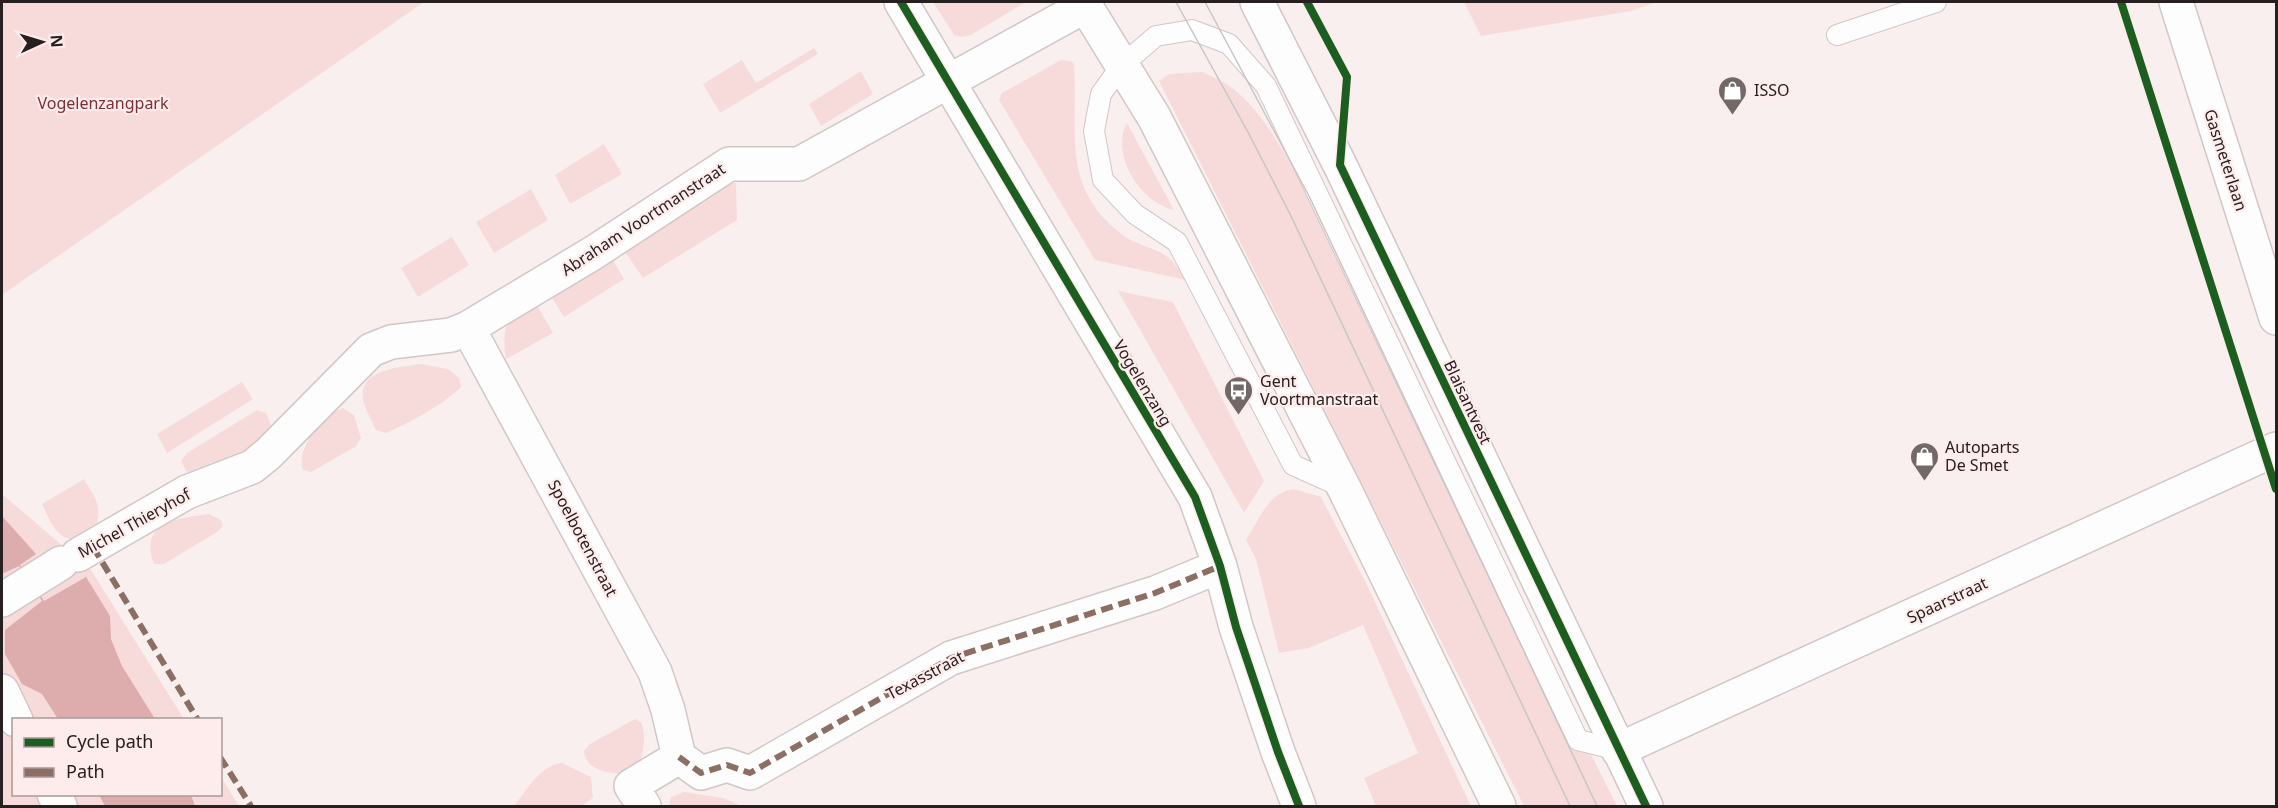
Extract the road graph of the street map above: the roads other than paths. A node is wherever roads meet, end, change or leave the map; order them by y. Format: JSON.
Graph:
{"nodes":[{"id":1,"x":901,"y":2,"type":"edge"},
{"id":2,"x":1257,"y":2,"type":"edge"},
{"id":3,"x":1936,"y":2,"type":"edge"},
{"id":4,"x":2176,"y":2,"type":"edge"},
{"id":5,"x":1087,"y":3,"type":"edge"},
{"id":6,"x":1837,"y":34,"type":"dead end"},
{"id":7,"x":1121,"y":66,"type":"junction"},
{"id":8,"x":949,"y":82,"type":"junction"},
{"id":9,"x":2277,"y":318,"type":"edge"},
{"id":10,"x":468,"y":328,"type":"junction"},
{"id":11,"x":371,"y":350,"type":"joint"},
{"id":12,"x":2277,"y":449,"type":"edge"},
{"id":13,"x":1344,"y":488,"type":"junction"},
{"id":14,"x":1220,"y":566,"type":"junction"},
{"id":15,"x":2,"y":600,"type":"edge"},
{"id":16,"x":2,"y":692,"type":"edge"},
{"id":17,"x":15,"y":718,"type":"edge"},
{"id":18,"x":1618,"y":750,"type":"junction"},
{"id":19,"x":679,"y":757,"type":"junction"},
{"id":20,"x":644,"y":807,"type":"edge"},
{"id":21,"x":1299,"y":807,"type":"edge"},
{"id":22,"x":1499,"y":807,"type":"edge"},
{"id":23,"x":1646,"y":807,"type":"edge"}],
"edges":[{"from":1,"to":8,"type":"street","name":"Vogelenzang"},
{"from":2,"to":18,"type":"street","name":"Blaisantvest"},
{"from":3,"to":6,"type":"lane"},
{"from":4,"to":9,"type":"street","name":"Gasmeterlaan"},
{"from":5,"to":7,"type":"street"},
{"from":5,"to":8,"type":"street","name":"Abraham Voortmanstraat"},
{"from":7,"to":13,"type":"street"},
{"from":7,"to":13,"type":"lane"},
{"from":7,"to":18,"type":"lane"},
{"from":8,"to":10,"type":"street","name":"Abraham Voortmanstraat"},
{"from":8,"to":14,"type":"street","name":"Vogelenzang"},
{"from":10,"to":11,"type":"street","name":"Abraham Voortmanstraat"},
{"from":10,"to":19,"type":"street","name":"Spoelbotenstraat"},
{"from":11,"to":15,"type":"street","name":"Michel Thieryhof"},
{"from":12,"to":18,"type":"street","name":"Spaarstraat"},
{"from":13,"to":22,"type":"street"},
{"from":14,"to":19,"type":"street","name":"Texasstraat"},
{"from":14,"to":21,"type":"street","name":"Vogelenzang"},
{"from":16,"to":17,"type":"street"},
{"from":18,"to":23,"type":"street","name":"Blaisantvest"},
{"from":19,"to":20,"type":"street"}]}
